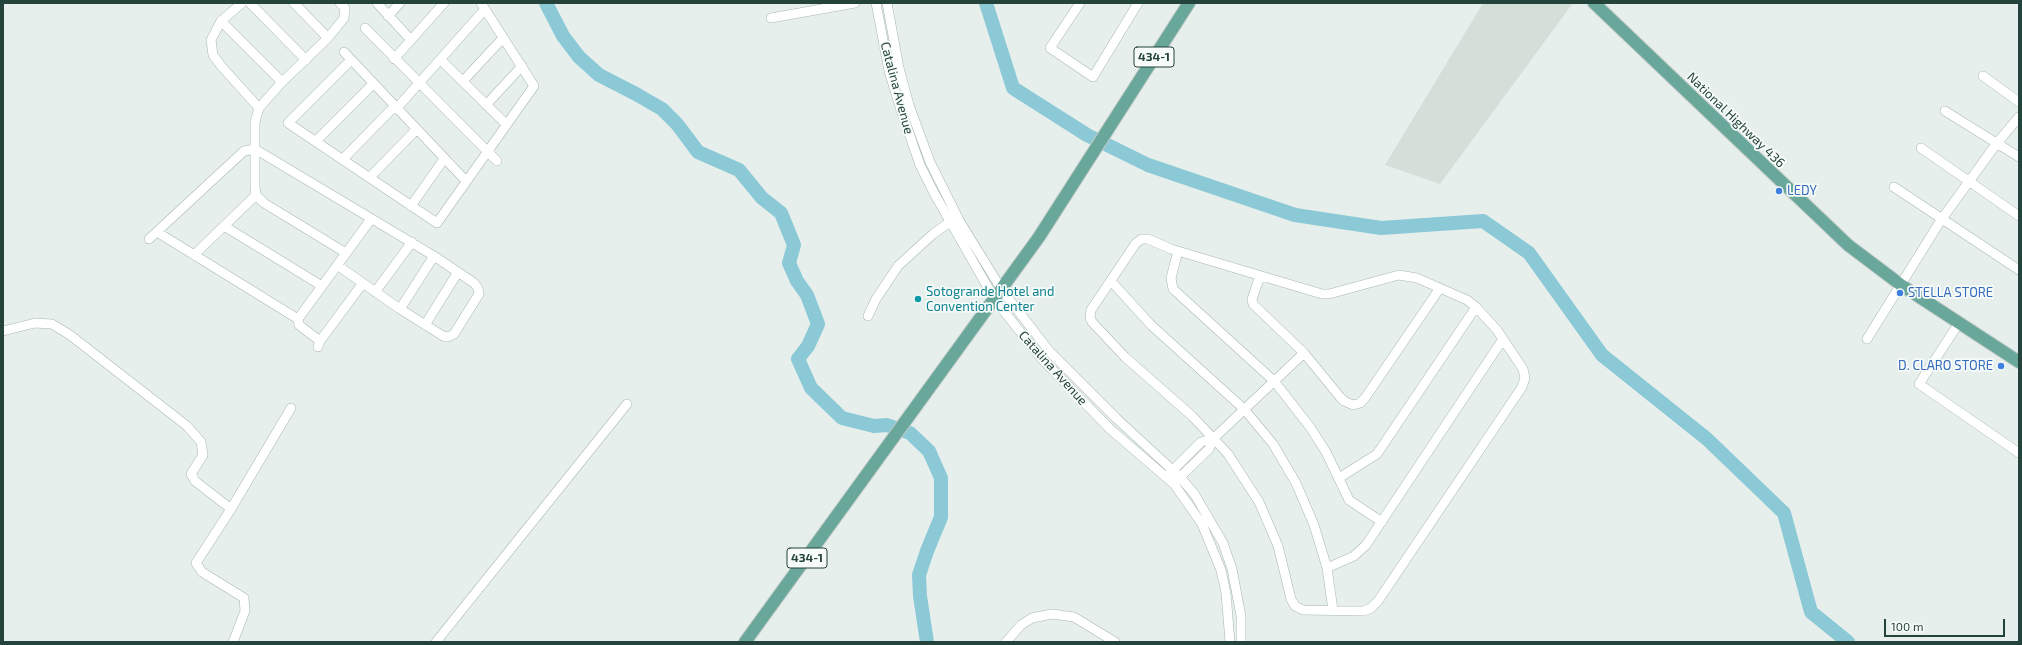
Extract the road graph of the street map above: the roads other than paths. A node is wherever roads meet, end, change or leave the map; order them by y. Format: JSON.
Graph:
{"nodes":[{"id":1,"x":242,"y":3,"type":"edge"},
{"id":2,"x":250,"y":3,"type":"edge"},
{"id":3,"x":294,"y":3,"type":"edge"},
{"id":4,"x":340,"y":3,"type":"edge"},
{"id":5,"x":377,"y":3,"type":"edge"},
{"id":6,"x":400,"y":3,"type":"edge"},
{"id":7,"x":444,"y":3,"type":"edge"},
{"id":8,"x":855,"y":3,"type":"edge"},
{"id":9,"x":876,"y":3,"type":"edge"},
{"id":10,"x":887,"y":3,"type":"edge"},
{"id":11,"x":1080,"y":3,"type":"edge"},
{"id":12,"x":1138,"y":3,"type":"edge"},
{"id":13,"x":1189,"y":3,"type":"edge"},
{"id":14,"x":1594,"y":3,"type":"edge"},
{"id":15,"x":483,"y":6,"type":"edge"},
{"id":16,"x":812,"y":6,"type":"edge"},
{"id":17,"x":388,"y":16,"type":"junction"},
{"id":18,"x":771,"y":18,"type":"dead end"},
{"id":19,"x":221,"y":21,"type":"junction"},
{"id":20,"x":365,"y":28,"type":"dead end"},
{"id":21,"x":328,"y":38,"type":"junction"},
{"id":22,"x":503,"y":38,"type":"junction"},
{"id":23,"x":411,"y":40,"type":"junction"},
{"id":24,"x":344,"y":52,"type":"dead end"},
{"id":25,"x":394,"y":59,"type":"junction"},
{"id":26,"x":306,"y":60,"type":"junction"},
{"id":27,"x":351,"y":60,"type":"junction"},
{"id":28,"x":441,"y":60,"type":"junction"},
{"id":29,"x":522,"y":66,"type":"junction"},
{"id":30,"x":1983,"y":76,"type":"dead end"},
{"id":31,"x":463,"y":81,"type":"junction"},
{"id":32,"x":282,"y":82,"type":"junction"},
{"id":33,"x":372,"y":84,"type":"junction"},
{"id":34,"x":419,"y":85,"type":"junction"},
{"id":35,"x":2019,"y":102,"type":"edge"},
{"id":36,"x":486,"y":105,"type":"junction"},
{"id":37,"x":259,"y":108,"type":"junction"},
{"id":38,"x":395,"y":108,"type":"junction"},
{"id":39,"x":1945,"y":111,"type":"dead end"},
{"id":40,"x":2019,"y":117,"type":"edge"},
{"id":41,"x":506,"y":124,"type":"junction"},
{"id":42,"x":416,"y":130,"type":"junction"},
{"id":43,"x":316,"y":141,"type":"junction"},
{"id":44,"x":1997,"y":142,"type":"junction"},
{"id":45,"x":1921,"y":148,"type":"dead end"},
{"id":46,"x":255,"y":149,"type":"junction"},
{"id":47,"x":488,"y":152,"type":"junction"},
{"id":48,"x":2019,"y":157,"type":"edge"},
{"id":49,"x":343,"y":159,"type":"junction"},
{"id":50,"x":444,"y":159,"type":"junction"},
{"id":51,"x":497,"y":161,"type":"dead end"},
{"id":52,"x":370,"y":177,"type":"junction"},
{"id":53,"x":1969,"y":181,"type":"junction"},
{"id":54,"x":466,"y":182,"type":"junction"},
{"id":55,"x":1894,"y":187,"type":"dead end"},
{"id":56,"x":256,"y":195,"type":"junction"},
{"id":57,"x":411,"y":206,"type":"junction"},
{"id":58,"x":2019,"y":216,"type":"edge"},
{"id":59,"x":371,"y":219,"type":"junction"},
{"id":60,"x":1941,"y":220,"type":"junction"},
{"id":61,"x":950,"y":222,"type":"junction"},
{"id":62,"x":960,"y":222,"type":"junction"},
{"id":63,"x":224,"y":226,"type":"junction"},
{"id":64,"x":157,"y":232,"type":"junction"},
{"id":65,"x":149,"y":239,"type":"dead end"},
{"id":66,"x":412,"y":242,"type":"junction"},
{"id":67,"x":1178,"y":251,"type":"junction"},
{"id":68,"x":346,"y":253,"type":"junction"},
{"id":69,"x":194,"y":255,"type":"junction"},
{"id":70,"x":434,"y":256,"type":"junction"},
{"id":71,"x":337,"y":264,"type":"junction"},
{"id":72,"x":2019,"y":270,"type":"edge"},
{"id":73,"x":458,"y":272,"type":"junction"},
{"id":74,"x":1260,"y":276,"type":"junction"},
{"id":75,"x":1111,"y":281,"type":"junction"},
{"id":76,"x":363,"y":283,"type":"junction"},
{"id":77,"x":1901,"y":285,"type":"junction"},
{"id":78,"x":322,"y":286,"type":"junction"},
{"id":79,"x":1440,"y":288,"type":"junction"},
{"id":80,"x":1002,"y":290,"type":"junction"},
{"id":81,"x":375,"y":292,"type":"junction"},
{"id":82,"x":995,"y":300,"type":"junction"},
{"id":83,"x":1476,"y":307,"type":"junction"},
{"id":84,"x":400,"y":309,"type":"junction"},
{"id":85,"x":868,"y":316,"type":"dead end"},
{"id":86,"x":298,"y":319,"type":"junction"},
{"id":87,"x":1959,"y":323,"type":"junction"},
{"id":88,"x":425,"y":325,"type":"junction"},
{"id":89,"x":3,"y":331,"type":"edge"},
{"id":90,"x":1503,"y":339,"type":"junction"},
{"id":91,"x":1867,"y":339,"type":"dead end"},
{"id":92,"x":1304,"y":353,"type":"junction"},
{"id":93,"x":2019,"y":362,"type":"edge"},
{"id":94,"x":1274,"y":381,"type":"junction"},
{"id":95,"x":626,"y":404,"type":"dead end"},
{"id":96,"x":291,"y":408,"type":"dead end"},
{"id":97,"x":1244,"y":409,"type":"junction"},
{"id":98,"x":1214,"y":438,"type":"junction"},
{"id":99,"x":2019,"y":453,"type":"edge"},
{"id":100,"x":1173,"y":470,"type":"junction"},
{"id":101,"x":1166,"y":477,"type":"junction"},
{"id":102,"x":1339,"y":478,"type":"junction"},
{"id":103,"x":1177,"y":480,"type":"junction"},
{"id":104,"x":232,"y":509,"type":"junction"},
{"id":105,"x":1382,"y":522,"type":"junction"},
{"id":106,"x":1327,"y":568,"type":"junction"},
{"id":107,"x":1334,"y":610,"type":"junction"},
{"id":108,"x":233,"y":642,"type":"edge"},
{"id":109,"x":436,"y":642,"type":"edge"},
{"id":110,"x":746,"y":642,"type":"edge"},
{"id":111,"x":1006,"y":642,"type":"edge"},
{"id":112,"x":1115,"y":642,"type":"edge"},
{"id":113,"x":1230,"y":642,"type":"edge"},
{"id":114,"x":1241,"y":642,"type":"edge"}],
"edges":[{"from":1,"to":19,"type":"street"},
{"from":2,"to":26,"type":"street"},
{"from":3,"to":21,"type":"street"},
{"from":4,"to":21,"type":"street"},
{"from":5,"to":17,"type":"street"},
{"from":6,"to":17,"type":"street"},
{"from":7,"to":23,"type":"street"},
{"from":8,"to":16,"type":"street"},
{"from":9,"to":61,"type":"street","name":"Catalina Avenue"},
{"from":10,"to":62,"type":"street","name":"Catalina Avenue"},
{"from":11,"to":12,"type":"street"},
{"from":13,"to":80,"type":"main road","number":"434-1"},
{"from":14,"to":77,"type":"main road","name":"National Highway 436"},
{"from":15,"to":22,"type":"street"},
{"from":15,"to":28,"type":"street"},
{"from":16,"to":18,"type":"street"},
{"from":17,"to":23,"type":"street"},
{"from":19,"to":32,"type":"street"},
{"from":19,"to":37,"type":"street"},
{"from":20,"to":25,"type":"street"},
{"from":21,"to":26,"type":"street"},
{"from":22,"to":29,"type":"street"},
{"from":22,"to":31,"type":"street"},
{"from":23,"to":25,"type":"street"},
{"from":24,"to":27,"type":"street"},
{"from":25,"to":34,"type":"street"},
{"from":26,"to":32,"type":"street"},
{"from":27,"to":33,"type":"street"},
{"from":27,"to":43,"type":"street"},
{"from":28,"to":31,"type":"street"},
{"from":28,"to":34,"type":"street"},
{"from":29,"to":36,"type":"street"},
{"from":29,"to":41,"type":"street"},
{"from":30,"to":35,"type":"street"},
{"from":31,"to":36,"type":"street"},
{"from":32,"to":37,"type":"street"},
{"from":33,"to":38,"type":"street"},
{"from":33,"to":43,"type":"street"},
{"from":34,"to":38,"type":"street"},
{"from":34,"to":47,"type":"street"},
{"from":36,"to":41,"type":"street"},
{"from":37,"to":46,"type":"street"},
{"from":38,"to":42,"type":"street"},
{"from":38,"to":49,"type":"street"},
{"from":39,"to":44,"type":"street"},
{"from":40,"to":44,"type":"street"},
{"from":41,"to":47,"type":"street"},
{"from":42,"to":50,"type":"street"},
{"from":42,"to":52,"type":"street"},
{"from":43,"to":49,"type":"street"},
{"from":44,"to":48,"type":"street"},
{"from":44,"to":53,"type":"street"},
{"from":45,"to":53,"type":"street"},
{"from":46,"to":56,"type":"street"},
{"from":46,"to":59,"type":"street"},
{"from":46,"to":64,"type":"street"},
{"from":47,"to":51,"type":"street"},
{"from":47,"to":54,"type":"street"},
{"from":49,"to":52,"type":"street"},
{"from":50,"to":54,"type":"street"},
{"from":50,"to":57,"type":"street"},
{"from":52,"to":57,"type":"street"},
{"from":53,"to":58,"type":"street"},
{"from":53,"to":60,"type":"street"},
{"from":54,"to":57,"type":"street"},
{"from":55,"to":60,"type":"street"},
{"from":56,"to":63,"type":"street"},
{"from":56,"to":68,"type":"street"},
{"from":59,"to":66,"type":"street"},
{"from":59,"to":68,"type":"street"},
{"from":60,"to":72,"type":"street"},
{"from":60,"to":77,"type":"street"},
{"from":61,"to":62,"type":"street"},
{"from":61,"to":82,"type":"street","name":"Catalina Avenue"},
{"from":61,"to":85,"type":"street"},
{"from":62,"to":80,"type":"street","name":"Catalina Avenue"},
{"from":63,"to":69,"type":"street"},
{"from":63,"to":78,"type":"street"},
{"from":64,"to":65,"type":"street"},
{"from":64,"to":69,"type":"street"},
{"from":66,"to":70,"type":"street"},
{"from":66,"to":81,"type":"street"},
{"from":67,"to":74,"type":"street"},
{"from":67,"to":75,"type":"street"},
{"from":67,"to":94,"type":"street"},
{"from":68,"to":71,"type":"street"},
{"from":69,"to":86,"type":"street"},
{"from":70,"to":73,"type":"street"},
{"from":70,"to":84,"type":"street"},
{"from":71,"to":76,"type":"street"},
{"from":71,"to":78,"type":"street"},
{"from":73,"to":88,"type":"street"},
{"from":73,"to":88,"type":"street"},
{"from":74,"to":79,"type":"street"},
{"from":74,"to":92,"type":"street"},
{"from":75,"to":97,"type":"street"},
{"from":75,"to":98,"type":"street"},
{"from":76,"to":81,"type":"street"},
{"from":76,"to":86,"type":"street"},
{"from":77,"to":87,"type":"main road","name":"National Highway 436"},
{"from":77,"to":91,"type":"street"},
{"from":78,"to":86,"type":"street"},
{"from":79,"to":83,"type":"street"},
{"from":79,"to":92,"type":"street"},
{"from":80,"to":82,"type":"main road","number":"434-1"},
{"from":80,"to":100,"type":"street","name":"Catalina Avenue"},
{"from":81,"to":84,"type":"street"},
{"from":82,"to":101,"type":"street","name":"Catalina Avenue"},
{"from":82,"to":110,"type":"main road","number":"434-1"},
{"from":83,"to":90,"type":"street"},
{"from":83,"to":102,"type":"street"},
{"from":84,"to":88,"type":"street"},
{"from":87,"to":93,"type":"main road","name":"National Highway 436"},
{"from":87,"to":99,"type":"street"},
{"from":89,"to":104,"type":"street"},
{"from":90,"to":105,"type":"street"},
{"from":90,"to":107,"type":"street"},
{"from":92,"to":94,"type":"street"},
{"from":94,"to":97,"type":"street"},
{"from":94,"to":102,"type":"street"},
{"from":95,"to":109,"type":"street"},
{"from":96,"to":104,"type":"street"},
{"from":97,"to":98,"type":"street"},
{"from":97,"to":106,"type":"street"},
{"from":98,"to":100,"type":"street"},
{"from":98,"to":103,"type":"street"},
{"from":98,"to":107,"type":"street"},
{"from":100,"to":101,"type":"street"},
{"from":100,"to":103,"type":"street","name":"Catalina Avenue"},
{"from":101,"to":103,"type":"street","name":"Catalina Avenue"},
{"from":102,"to":105,"type":"street"},
{"from":103,"to":113,"type":"street","name":"Catalina Avenue"},
{"from":103,"to":114,"type":"street","name":"Catalina Avenue"},
{"from":104,"to":108,"type":"street"},
{"from":105,"to":106,"type":"street"},
{"from":106,"to":107,"type":"street"},
{"from":111,"to":112,"type":"street"}]}
